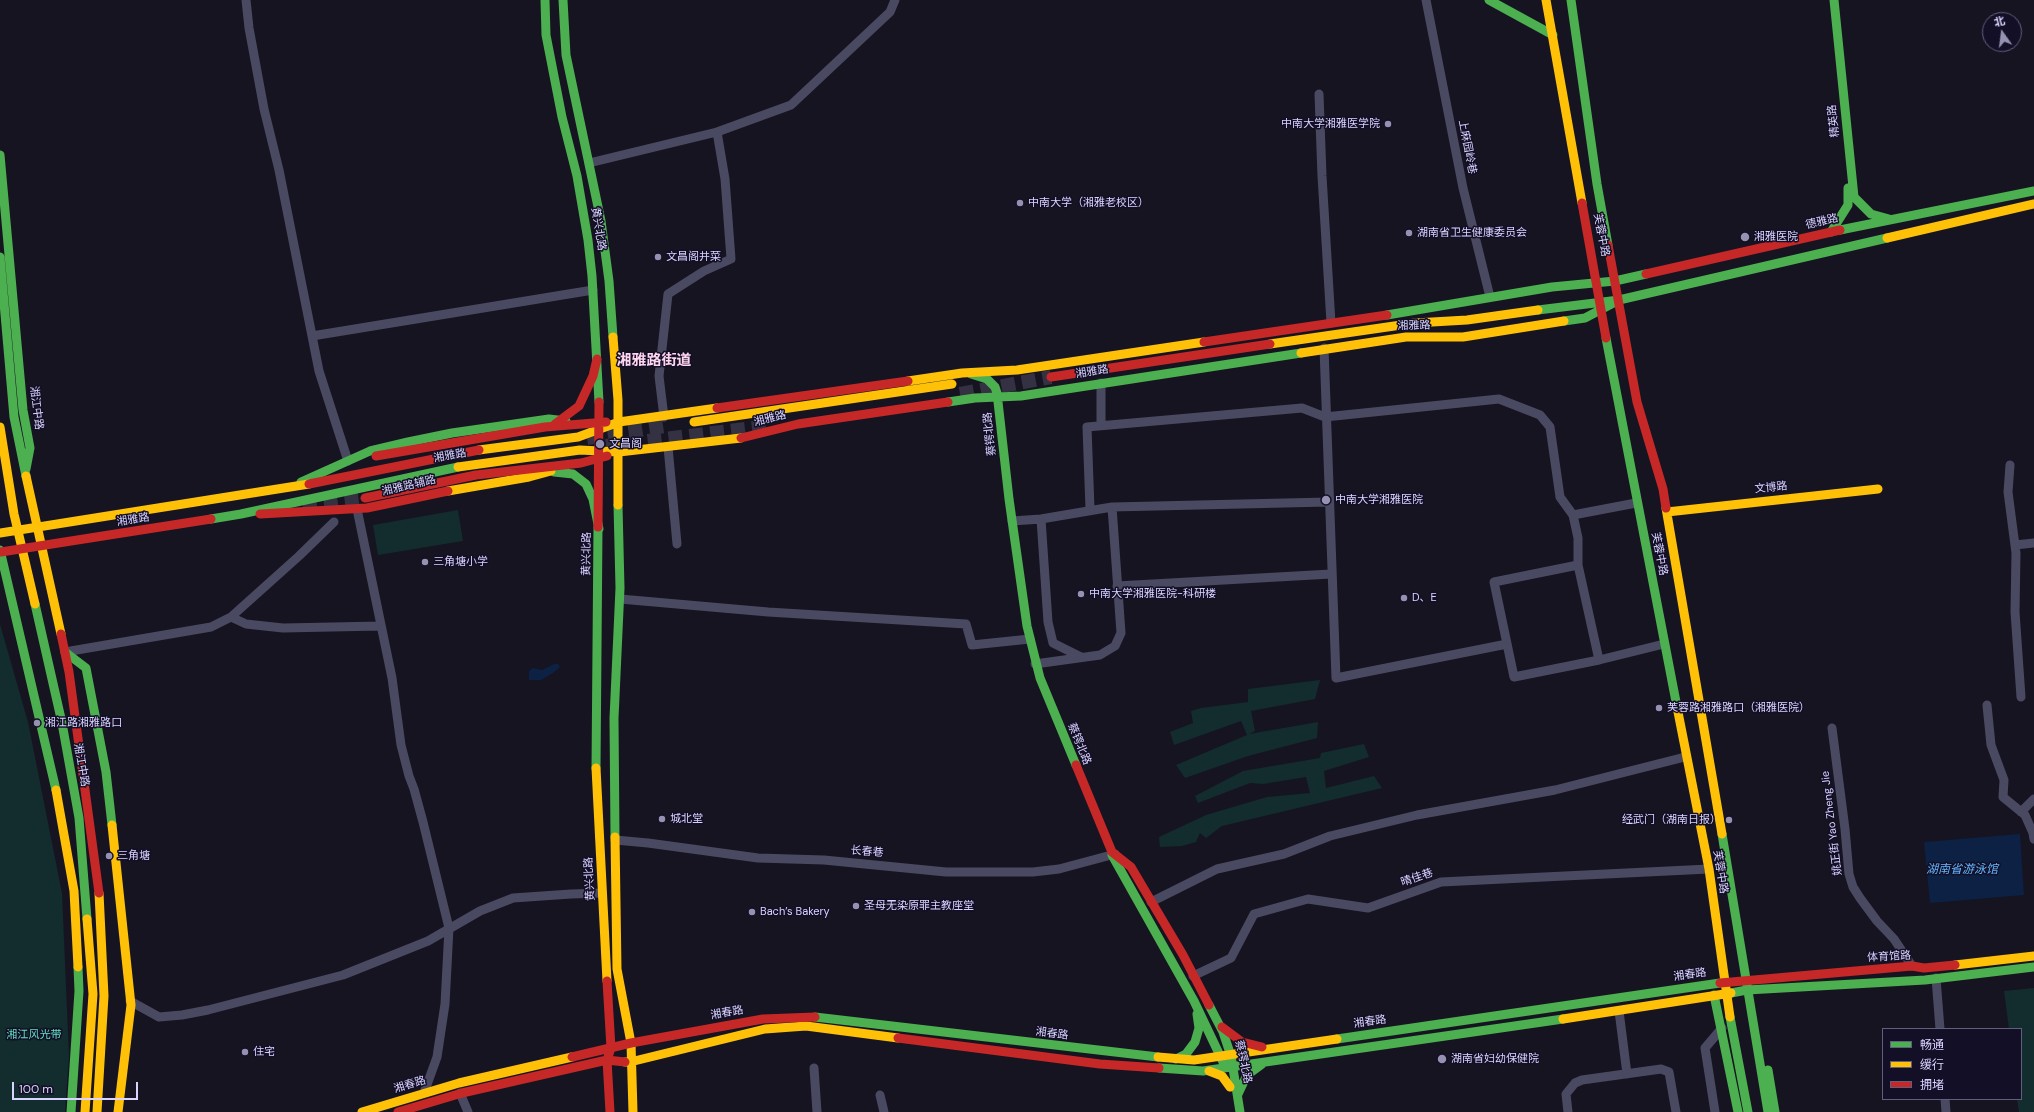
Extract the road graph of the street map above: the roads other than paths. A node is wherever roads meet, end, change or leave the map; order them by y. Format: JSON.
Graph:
{"nodes":[{"id":1,"x":246,"y":0,"type":"edge"},
{"id":2,"x":546,"y":0,"type":"edge"},
{"id":3,"x":564,"y":0,"type":"edge"},
{"id":4,"x":895,"y":0,"type":"edge"},
{"id":5,"x":1426,"y":0,"type":"edge"},
{"id":6,"x":1489,"y":0,"type":"edge"},
{"id":7,"x":1546,"y":0,"type":"edge"},
{"id":8,"x":1571,"y":0,"type":"edge"},
{"id":9,"x":1829,"y":0,"type":"edge"},
{"id":10,"x":1834,"y":0,"type":"edge"},
{"id":11,"x":1553,"y":35,"type":"junction"},
{"id":12,"x":1319,"y":94,"type":"dead end"},
{"id":13,"x":717,"y":132,"type":"junction"},
{"id":14,"x":0,"y":156,"type":"edge"},
{"id":15,"x":589,"y":163,"type":"junction"},
{"id":16,"x":2034,"y":191,"type":"edge"},
{"id":17,"x":2034,"y":204,"type":"edge"},
{"id":18,"x":1889,"y":219,"type":"junction"},
{"id":19,"x":1831,"y":232,"type":"junction"},
{"id":20,"x":0,"y":257,"type":"edge"},
{"id":21,"x":1615,"y":281,"type":"junction"},
{"id":22,"x":1597,"y":283,"type":"junction"},
{"id":23,"x":593,"y":290,"type":"junction"},
{"id":24,"x":1490,"y":297,"type":"junction"},
{"id":25,"x":1619,"y":300,"type":"junction"},
{"id":26,"x":1601,"y":306,"type":"junction"},
{"id":27,"x":1331,"y":323,"type":"junction"},
{"id":28,"x":312,"y":336,"type":"junction"},
{"id":29,"x":1324,"y":348,"type":"junction"},
{"id":30,"x":597,"y":359,"type":"junction"},
{"id":31,"x":1017,"y":370,"type":"junction"},
{"id":32,"x":962,"y":373,"type":"junction"},
{"id":33,"x":1051,"y":377,"type":"tunnel mouth"},
{"id":34,"x":984,"y":378,"type":"junction"},
{"id":35,"x":1101,"y":383,"type":"junction"},
{"id":36,"x":998,"y":397,"type":"junction"},
{"id":37,"x":1325,"y":417,"type":"junction"},
{"id":38,"x":562,"y":420,"type":"junction"},
{"id":39,"x":618,"y":422,"type":"junction"},
{"id":40,"x":667,"y":422,"type":"junction"},
{"id":41,"x":581,"y":423,"type":"junction"},
{"id":42,"x":687,"y":423,"type":"dead end"},
{"id":43,"x":600,"y":426,"type":"junction"},
{"id":44,"x":1101,"y":426,"type":"junction"},
{"id":45,"x":0,"y":427,"type":"edge"},
{"id":46,"x":545,"y":427,"type":"junction"},
{"id":47,"x":668,"y":448,"type":"junction"},
{"id":48,"x":619,"y":452,"type":"junction"},
{"id":49,"x":600,"y":455,"type":"junction"},
{"id":50,"x":376,"y":456,"type":"dead end"},
{"id":51,"x":348,"y":461,"type":"junction"},
{"id":52,"x":581,"y":463,"type":"junction"},
{"id":53,"x":2010,"y":464,"type":"dead end"},
{"id":54,"x":513,"y":471,"type":"junction"},
{"id":55,"x":26,"y":472,"type":"junction"},
{"id":56,"x":546,"y":472,"type":"junction"},
{"id":57,"x":294,"y":485,"type":"junction"},
{"id":58,"x":1878,"y":489,"type":"dead end"},
{"id":59,"x":365,"y":498,"type":"tunnel mouth"},
{"id":60,"x":1328,"y":502,"type":"junction"},
{"id":61,"x":1636,"y":503,"type":"junction"},
{"id":62,"x":1112,"y":506,"type":"junction"},
{"id":63,"x":357,"y":509,"type":"junction"},
{"id":64,"x":1090,"y":509,"type":"junction"},
{"id":65,"x":1667,"y":512,"type":"junction"},
{"id":66,"x":240,"y":514,"type":"junction"},
{"id":67,"x":1573,"y":515,"type":"junction"},
{"id":68,"x":1041,"y":518,"type":"junction"},
{"id":69,"x":1012,"y":521,"type":"junction"},
{"id":70,"x":334,"y":522,"type":"dead end"},
{"id":71,"x":36,"y":528,"type":"junction"},
{"id":72,"x":599,"y":529,"type":"junction"},
{"id":73,"x":18,"y":530,"type":"junction"},
{"id":74,"x":0,"y":533,"type":"edge"},
{"id":75,"x":2034,"y":543,"type":"edge"},
{"id":76,"x":677,"y":544,"type":"dead end"},
{"id":77,"x":2015,"y":545,"type":"junction"},
{"id":78,"x":40,"y":546,"type":"junction"},
{"id":79,"x":22,"y":549,"type":"junction"},
{"id":80,"x":0,"y":551,"type":"edge"},
{"id":81,"x":1578,"y":565,"type":"junction"},
{"id":82,"x":1331,"y":574,"type":"junction"},
{"id":83,"x":1117,"y":586,"type":"junction"},
{"id":84,"x":620,"y":599,"type":"junction"},
{"id":85,"x":231,"y":617,"type":"junction"},
{"id":86,"x":381,"y":626,"type":"junction"},
{"id":87,"x":1030,"y":639,"type":"junction"},
{"id":88,"x":1507,"y":644,"type":"junction"},
{"id":89,"x":1664,"y":644,"type":"junction"},
{"id":90,"x":65,"y":652,"type":"junction"},
{"id":91,"x":1082,"y":657,"type":"junction"},
{"id":92,"x":1599,"y":660,"type":"junction"},
{"id":93,"x":1035,"y":664,"type":"junction"},
{"id":94,"x":2021,"y":697,"type":"dead end"},
{"id":95,"x":1987,"y":705,"type":"dead end"},
{"id":96,"x":1832,"y":728,"type":"dead end"},
{"id":97,"x":1685,"y":757,"type":"junction"},
{"id":98,"x":2034,"y":800,"type":"edge"},
{"id":99,"x":2021,"y":812,"type":"junction"},
{"id":100,"x":2034,"y":839,"type":"edge"},
{"id":101,"x":615,"y":840,"type":"junction"},
{"id":102,"x":1113,"y":854,"type":"junction"},
{"id":103,"x":1709,"y":869,"type":"junction"},
{"id":104,"x":602,"y":893,"type":"junction"},
{"id":105,"x":1151,"y":902,"type":"junction"},
{"id":106,"x":449,"y":928,"type":"junction"},
{"id":107,"x":2034,"y":956,"type":"edge"},
{"id":108,"x":1912,"y":966,"type":"junction"},
{"id":109,"x":2034,"y":967,"type":"edge"},
{"id":110,"x":1193,"y":976,"type":"junction"},
{"id":111,"x":1936,"y":978,"type":"junction"},
{"id":112,"x":1745,"y":980,"type":"junction"},
{"id":113,"x":1724,"y":983,"type":"junction"},
{"id":114,"x":1750,"y":990,"type":"junction"},
{"id":115,"x":1726,"y":994,"type":"junction"},
{"id":116,"x":1714,"y":995,"type":"junction"},
{"id":117,"x":130,"y":1001,"type":"junction"},
{"id":118,"x":1194,"y":1001,"type":"junction"},
{"id":119,"x":1728,"y":1008,"type":"junction"},
{"id":120,"x":1619,"y":1011,"type":"junction"},
{"id":121,"x":1220,"y":1026,"type":"junction"},
{"id":122,"x":1722,"y":1028,"type":"junction"},
{"id":123,"x":1940,"y":1028,"type":"edge"},
{"id":124,"x":631,"y":1043,"type":"junction"},
{"id":125,"x":1280,"y":1047,"type":"junction"},
{"id":126,"x":611,"y":1048,"type":"junction"},
{"id":127,"x":1231,"y":1054,"type":"junction"},
{"id":128,"x":1221,"y":1056,"type":"junction"},
{"id":129,"x":607,"y":1060,"type":"junction"},
{"id":130,"x":1170,"y":1060,"type":"junction"},
{"id":131,"x":630,"y":1062,"type":"junction"},
{"id":132,"x":1269,"y":1062,"type":"junction"},
{"id":133,"x":1229,"y":1067,"type":"junction"},
{"id":134,"x":814,"y":1068,"type":"dead end"},
{"id":135,"x":1203,"y":1071,"type":"junction"},
{"id":136,"x":1627,"y":1074,"type":"junction"},
{"id":137,"x":1230,"y":1087,"type":"junction"},
{"id":138,"x":424,"y":1093,"type":"junction"},
{"id":139,"x":460,"y":1094,"type":"junction"},
{"id":140,"x":1238,"y":1094,"type":"junction"},
{"id":141,"x":880,"y":1095,"type":"dead end"},
{"id":142,"x":1945,"y":1100,"type":"edge"},
{"id":143,"x":71,"y":1112,"type":"edge"},
{"id":144,"x":85,"y":1112,"type":"edge"},
{"id":145,"x":97,"y":1112,"type":"edge"},
{"id":146,"x":118,"y":1112,"type":"edge"},
{"id":147,"x":362,"y":1112,"type":"edge"},
{"id":148,"x":398,"y":1112,"type":"edge"},
{"id":149,"x":468,"y":1112,"type":"edge"},
{"id":150,"x":610,"y":1112,"type":"edge"},
{"id":151,"x":633,"y":1112,"type":"edge"},
{"id":152,"x":817,"y":1112,"type":"edge"},
{"id":153,"x":884,"y":1112,"type":"edge"},
{"id":154,"x":1233,"y":1112,"type":"edge"},
{"id":155,"x":1240,"y":1112,"type":"edge"},
{"id":156,"x":1568,"y":1112,"type":"edge"},
{"id":157,"x":1676,"y":1112,"type":"edge"},
{"id":158,"x":1715,"y":1112,"type":"edge"},
{"id":159,"x":1738,"y":1112,"type":"edge"},
{"id":160,"x":1748,"y":1112,"type":"edge"},
{"id":161,"x":1768,"y":1112,"type":"edge"},
{"id":162,"x":1775,"y":1112,"type":"edge"},
{"id":163,"x":1946,"y":1112,"type":"edge"}],
"edges":[{"from":1,"to":28,"type":"street"},
{"from":2,"to":23,"type":"main road","name":"黄兴北路"},
{"from":3,"to":15,"type":"main road","name":"黄兴北路"},
{"from":4,"to":13,"type":"street"},
{"from":5,"to":24,"type":"street","name":"上麻园岭巷"},
{"from":6,"to":11,"type":"main road"},
{"from":7,"to":11,"type":"main road","name":"芙蓉中路"},
{"from":8,"to":21,"type":"main road","name":"芙蓉中路"},
{"from":9,"to":19,"type":"main road","name":"精英路"},
{"from":10,"to":18,"type":"main road","name":"精英路"},
{"from":11,"to":22,"type":"main road","name":"芙蓉中路"},
{"from":12,"to":27,"type":"street"},
{"from":13,"to":15,"type":"street"},
{"from":13,"to":40,"type":"street"},
{"from":14,"to":55,"type":"main road","name":"湘江中路"},
{"from":15,"to":39,"type":"main road","name":"黄兴北路"},
{"from":16,"to":18,"type":"main road","name":"德雅路"},
{"from":17,"to":25,"type":"main road"},
{"from":18,"to":19,"type":"main road","name":"德雅路"},
{"from":19,"to":21,"type":"main road","name":"德雅路"},
{"from":20,"to":55,"type":"main road","name":"湘江中路"},
{"from":21,"to":22,"type":"main road","name":"湘雅路"},
{"from":21,"to":25,"type":"main road","name":"芙蓉中路"},
{"from":22,"to":24,"type":"main road","name":"湘雅路"},
{"from":22,"to":26,"type":"main road","name":"芙蓉中路"},
{"from":23,"to":28,"type":"street"},
{"from":23,"to":30,"type":"main road","name":"黄兴北路"},
{"from":24,"to":27,"type":"main road","name":"湘雅路"},
{"from":25,"to":26,"type":"main road","name":"湘雅路"},
{"from":25,"to":65,"type":"main road","name":"芙蓉中路"},
{"from":26,"to":29,"type":"main road","name":"湘雅路"},
{"from":26,"to":33,"type":"main road","name":"湘雅路"},
{"from":26,"to":61,"type":"main road","name":"芙蓉中路"},
{"from":27,"to":31,"type":"main road","name":"湘雅路"},
{"from":28,"to":51,"type":"street"},
{"from":29,"to":35,"type":"main road","name":"湘雅路"},
{"from":29,"to":37,"type":"street"},
{"from":30,"to":38,"type":"main road"},
{"from":30,"to":43,"type":"main road","name":"黄兴北路"},
{"from":31,"to":32,"type":"main road","name":"湘雅路"},
{"from":31,"to":34,"type":"main road","name":"湘雅路"},
{"from":32,"to":34,"type":"main road"},
{"from":32,"to":40,"type":"main road","name":"湘雅路"},
{"from":34,"to":36,"type":"main road","name":"蔡锷北路"},
{"from":34,"to":42,"type":"main road","name":"湘雅路"},
{"from":35,"to":36,"type":"main road","name":"湘雅路"},
{"from":35,"to":44,"type":"street"},
{"from":36,"to":47,"type":"main road","name":"湘雅路"},
{"from":36,"to":69,"type":"main road","name":"蔡锷北路"},
{"from":37,"to":44,"type":"street"},
{"from":37,"to":60,"type":"street"},
{"from":37,"to":67,"type":"street"},
{"from":38,"to":41,"type":"main road"},
{"from":38,"to":46,"type":"main road"},
{"from":38,"to":51,"type":"main road"},
{"from":39,"to":40,"type":"main road","name":"湘雅路"},
{"from":39,"to":43,"type":"main road","name":"湘雅路"},
{"from":39,"to":48,"type":"main road","name":"黄兴北路"},
{"from":41,"to":43,"type":"main road"},
{"from":41,"to":46,"type":"main road"},
{"from":43,"to":49,"type":"main road","name":"黄兴北路"},
{"from":43,"to":57,"type":"main road","name":"湘雅路"},
{"from":44,"to":64,"type":"street"},
{"from":45,"to":73,"type":"main road","name":"湘江中路"},
{"from":46,"to":50,"type":"main road"},
{"from":47,"to":48,"type":"main road","name":"湘雅路"},
{"from":47,"to":76,"type":"street"},
{"from":48,"to":49,"type":"main road","name":"湘雅路"},
{"from":48,"to":84,"type":"main road","name":"黄兴北路"},
{"from":49,"to":52,"type":"main road"},
{"from":49,"to":66,"type":"main road","name":"湘雅路"},
{"from":49,"to":72,"type":"main road","name":"黄兴北路"},
{"from":51,"to":57,"type":"main road"},
{"from":52,"to":54,"type":"main road"},
{"from":52,"to":56,"type":"main road","name":"湘雅路辅路"},
{"from":53,"to":77,"type":"street"},
{"from":54,"to":56,"type":"main road"},
{"from":54,"to":59,"type":"main road"},
{"from":55,"to":71,"type":"main road","name":"湘江中路"},
{"from":56,"to":63,"type":"main road","name":"湘雅路辅路"},
{"from":56,"to":72,"type":"main road"},
{"from":57,"to":71,"type":"main road","name":"湘雅路"},
{"from":58,"to":65,"type":"main road","name":"文博路"},
{"from":60,"to":62,"type":"street"},
{"from":60,"to":82,"type":"street"},
{"from":61,"to":67,"type":"street"},
{"from":61,"to":89,"type":"main road","name":"芙蓉中路"},
{"from":62,"to":64,"type":"street"},
{"from":62,"to":83,"type":"street"},
{"from":63,"to":66,"type":"main road","name":"湘雅路辅路"},
{"from":63,"to":86,"type":"street"},
{"from":64,"to":68,"type":"street"},
{"from":65,"to":112,"type":"main road","name":"芙蓉中路"},
{"from":66,"to":78,"type":"main road","name":"湘雅路"},
{"from":67,"to":81,"type":"street"},
{"from":68,"to":69,"type":"street"},
{"from":68,"to":91,"type":"street"},
{"from":69,"to":87,"type":"main road","name":"蔡锷北路"},
{"from":70,"to":85,"type":"street"},
{"from":71,"to":73,"type":"main road","name":"湘雅路"},
{"from":71,"to":78,"type":"main road","name":"湘江中路"},
{"from":72,"to":104,"type":"main road","name":"黄兴北路"},
{"from":73,"to":74,"type":"main road","name":"湘雅路"},
{"from":73,"to":79,"type":"main road","name":"湘江中路"},
{"from":75,"to":77,"type":"street"},
{"from":77,"to":94,"type":"street"},
{"from":78,"to":79,"type":"main road","name":"湘雅路"},
{"from":78,"to":90,"type":"main road","name":"湘江中路"},
{"from":79,"to":80,"type":"main road","name":"湘雅路"},
{"from":79,"to":144,"type":"main road","name":"湘江中路"},
{"from":80,"to":143,"type":"main road"},
{"from":81,"to":88,"type":"street"},
{"from":81,"to":92,"type":"street"},
{"from":82,"to":83,"type":"street"},
{"from":82,"to":88,"type":"street"},
{"from":83,"to":91,"type":"street"},
{"from":84,"to":87,"type":"street"},
{"from":84,"to":101,"type":"main road","name":"黄兴北路"},
{"from":85,"to":86,"type":"street"},
{"from":85,"to":90,"type":"street"},
{"from":86,"to":106,"type":"street"},
{"from":87,"to":93,"type":"main road","name":"蔡锷北路"},
{"from":88,"to":92,"type":"street"},
{"from":89,"to":92,"type":"street"},
{"from":89,"to":97,"type":"main road","name":"芙蓉中路"},
{"from":90,"to":117,"type":"main road","name":"湘江中路"},
{"from":90,"to":145,"type":"main road","name":"湘江中路"},
{"from":91,"to":93,"type":"street"},
{"from":93,"to":102,"type":"main road","name":"蔡锷北路"},
{"from":95,"to":99,"type":"street"},
{"from":96,"to":108,"type":"street","name":"姚正街 Yao Zheng Jie"},
{"from":97,"to":103,"type":"main road","name":"芙蓉中路"},
{"from":97,"to":105,"type":"street"},
{"from":98,"to":99,"type":"street"},
{"from":99,"to":100,"type":"street"},
{"from":101,"to":102,"type":"street","name":"长春巷"},
{"from":101,"to":124,"type":"main road","name":"黄兴北路"},
{"from":102,"to":105,"type":"main road","name":"蔡锷北路"},
{"from":102,"to":118,"type":"main road","name":"蔡锷北路"},
{"from":103,"to":110,"type":"street","name":"晴佳巷"},
{"from":103,"to":113,"type":"main road","name":"芙蓉中路"},
{"from":104,"to":106,"type":"street"},
{"from":104,"to":126,"type":"main road","name":"黄兴北路"},
{"from":105,"to":110,"type":"main road","name":"蔡锷北路"},
{"from":106,"to":117,"type":"street"},
{"from":106,"to":138,"type":"street"},
{"from":107,"to":108,"type":"main road","name":"体育馆路"},
{"from":108,"to":112,"type":"main road","name":"体育馆路"},
{"from":109,"to":111,"type":"main road"},
{"from":110,"to":121,"type":"main road","name":"蔡锷北路"},
{"from":111,"to":114,"type":"main road"},
{"from":111,"to":123,"type":"street"},
{"from":112,"to":113,"type":"main road","name":"湘春路"},
{"from":112,"to":114,"type":"main road","name":"芙蓉中路"},
{"from":113,"to":115,"type":"main road","name":"芙蓉中路"},
{"from":113,"to":125,"type":"main road","name":"湘春路"},
{"from":114,"to":115,"type":"main road","name":"湘春路"},
{"from":114,"to":161,"type":"main road","name":"芙蓉中路"},
{"from":114,"to":162,"type":"main road","name":"芙蓉中路"},
{"from":115,"to":116,"type":"main road","name":"湘春路"},
{"from":115,"to":119,"type":"main road","name":"芙蓉中路"},
{"from":116,"to":120,"type":"main road","name":"湘春路"},
{"from":116,"to":122,"type":"main road"},
{"from":117,"to":146,"type":"main road","name":"湘江中路"},
{"from":118,"to":128,"type":"main road","name":"蔡锷北路"},
{"from":118,"to":130,"type":"main road"},
{"from":119,"to":122,"type":"main road"},
{"from":119,"to":160,"type":"main road","name":"芙蓉中路"},
{"from":120,"to":132,"type":"main road","name":"湘春路"},
{"from":120,"to":136,"type":"street"},
{"from":121,"to":125,"type":"main road"},
{"from":121,"to":127,"type":"main road","name":"蔡锷北路"},
{"from":122,"to":158,"type":"street"},
{"from":122,"to":159,"type":"main road"},
{"from":124,"to":126,"type":"main road","name":"湘春路"},
{"from":124,"to":130,"type":"main road","name":"湘春路"},
{"from":124,"to":131,"type":"main road","name":"黄兴北路"},
{"from":125,"to":127,"type":"main road","name":"湘春路"},
{"from":126,"to":129,"type":"main road","name":"黄兴北路"},
{"from":126,"to":138,"type":"main road","name":"湘春路"},
{"from":127,"to":128,"type":"main road","name":"湘春路"},
{"from":127,"to":133,"type":"main road","name":"蔡锷北路"},
{"from":128,"to":130,"type":"main road","name":"湘春路"},
{"from":128,"to":133,"type":"main road","name":"蔡锷北路"},
{"from":129,"to":131,"type":"main road","name":"湘春路"},
{"from":129,"to":139,"type":"main road","name":"湘春路"},
{"from":129,"to":150,"type":"main road","name":"黄兴北路"},
{"from":131,"to":135,"type":"main road","name":"湘春路"},
{"from":131,"to":151,"type":"main road","name":"黄兴北路"},
{"from":132,"to":133,"type":"main road","name":"湘春路"},
{"from":132,"to":140,"type":"main road"},
{"from":133,"to":135,"type":"main road","name":"湘春路"},
{"from":133,"to":137,"type":"main road","name":"蔡锷北路"},
{"from":133,"to":140,"type":"main road","name":"蔡锷北路"},
{"from":134,"to":152,"type":"street"},
{"from":135,"to":137,"type":"main road"},
{"from":136,"to":156,"type":"street"},
{"from":136,"to":157,"type":"street"},
{"from":137,"to":154,"type":"main road","name":"蔡锷北路"},
{"from":138,"to":147,"type":"main road","name":"湘春路"},
{"from":139,"to":148,"type":"main road","name":"湘春路"},
{"from":139,"to":149,"type":"street"},
{"from":140,"to":155,"type":"main road","name":"蔡锷北路"},
{"from":141,"to":153,"type":"street"},
{"from":142,"to":163,"type":"street"}]}
